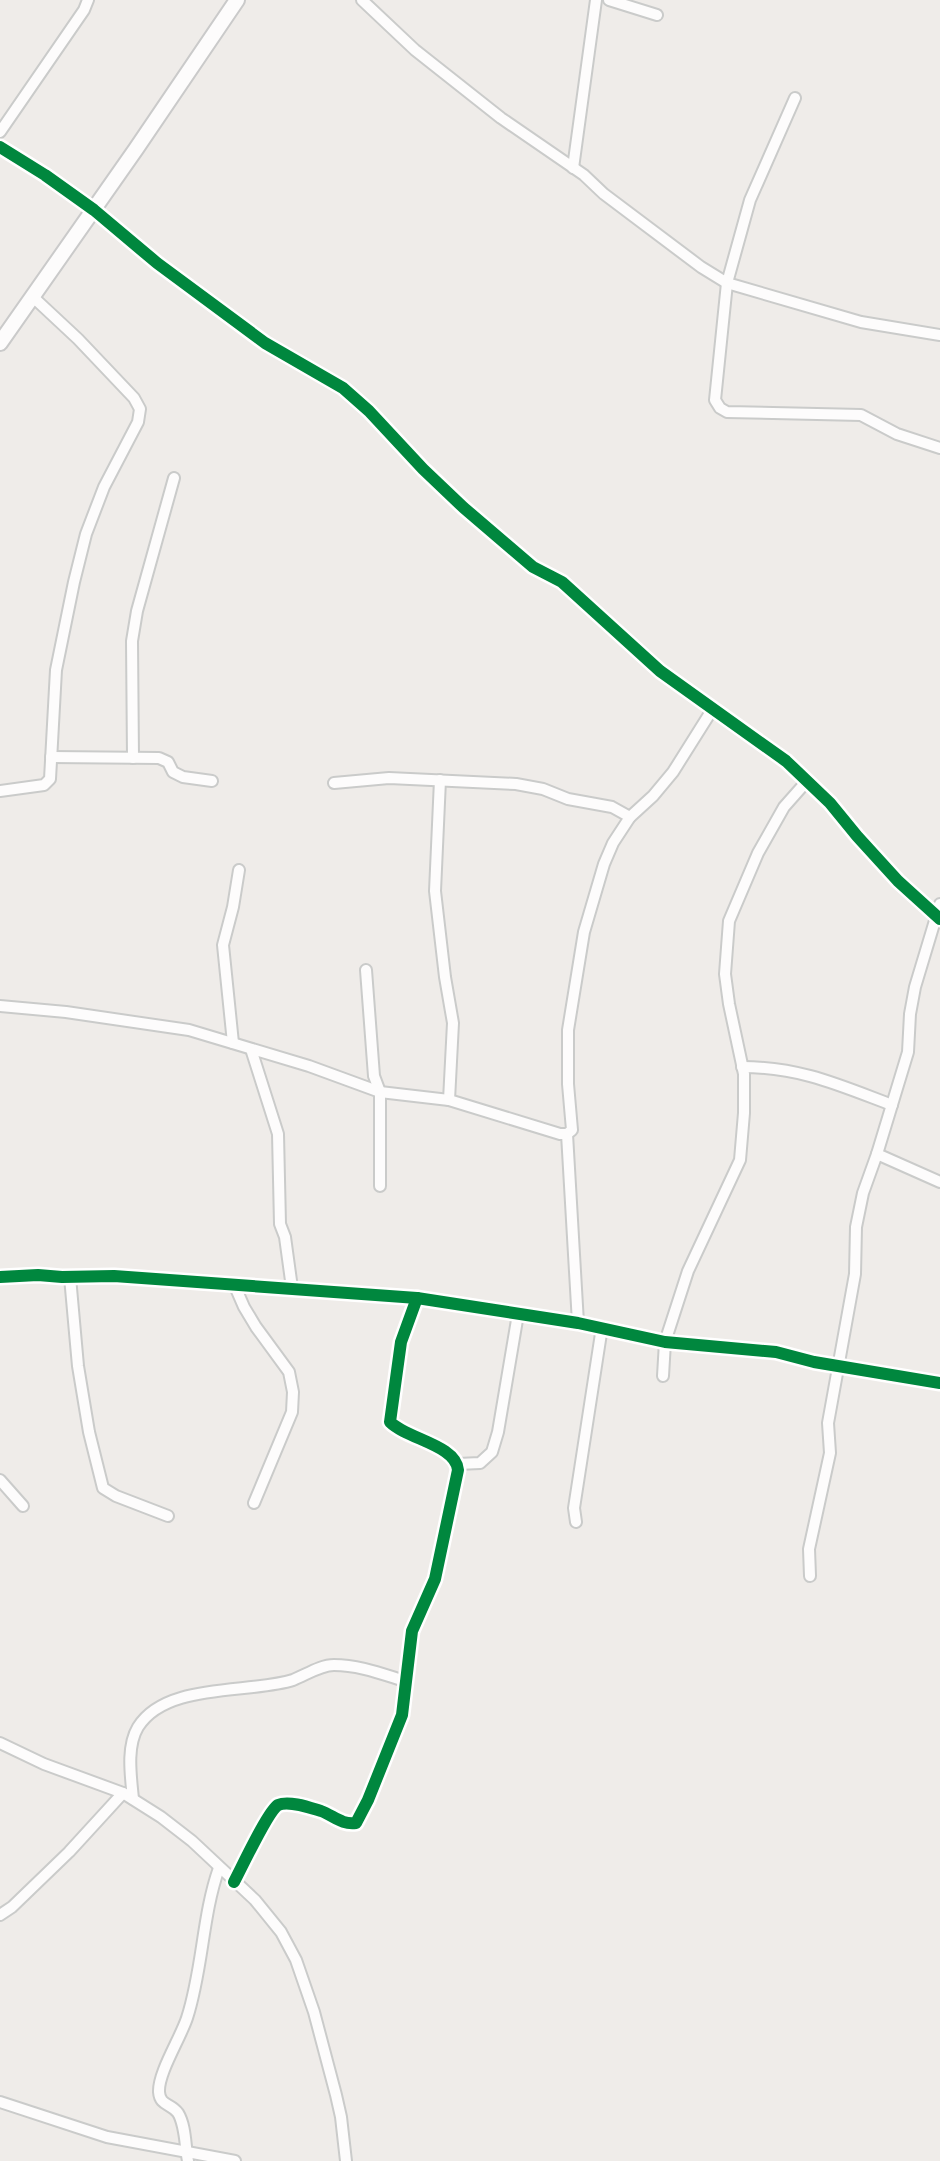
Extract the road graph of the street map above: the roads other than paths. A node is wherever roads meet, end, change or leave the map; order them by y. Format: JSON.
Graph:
{"nodes":[{"id":1,"x":88,"y":0,"type":"edge"},
{"id":2,"x":237,"y":0,"type":"edge"},
{"id":3,"x":362,"y":0,"type":"edge"},
{"id":4,"x":596,"y":0,"type":"edge"},
{"id":5,"x":609,"y":0,"type":"edge"},
{"id":6,"x":657,"y":15,"type":"dead end"},
{"id":7,"x":795,"y":98,"type":"dead end"},
{"id":8,"x":0,"y":132,"type":"edge"},
{"id":9,"x":0,"y":147,"type":"edge"},
{"id":10,"x":573,"y":168,"type":"junction"},
{"id":11,"x":94,"y":210,"type":"junction"},
{"id":12,"x":727,"y":283,"type":"junction"},
{"id":13,"x":33,"y":297,"type":"junction"},
{"id":14,"x":5,"y":326,"type":"edge"},
{"id":15,"x":940,"y":335,"type":"edge"},
{"id":16,"x":0,"y":343,"type":"edge"},
{"id":17,"x":940,"y":448,"type":"edge"},
{"id":18,"x":174,"y":478,"type":"dead end"},
{"id":19,"x":712,"y":710,"type":"junction"},
{"id":20,"x":51,"y":757,"type":"junction"},
{"id":21,"x":133,"y":758,"type":"junction"},
{"id":22,"x":440,"y":780,"type":"junction"},
{"id":23,"x":212,"y":781,"type":"dead end"},
{"id":24,"x":807,"y":781,"type":"junction"},
{"id":25,"x":334,"y":783,"type":"dead end"},
{"id":26,"x":0,"y":791,"type":"edge"},
{"id":27,"x":630,"y":817,"type":"junction"},
{"id":28,"x":239,"y":870,"type":"dead end"},
{"id":29,"x":939,"y":913,"type":"edge"},
{"id":30,"x":366,"y":970,"type":"dead end"},
{"id":31,"x":0,"y":1006,"type":"edge"},
{"id":32,"x":233,"y":1043,"type":"junction"},
{"id":33,"x":251,"y":1049,"type":"junction"},
{"id":34,"x":742,"y":1067,"type":"junction"},
{"id":35,"x":380,"y":1092,"type":"junction"},
{"id":36,"x":449,"y":1100,"type":"junction"},
{"id":37,"x":892,"y":1105,"type":"junction"},
{"id":38,"x":567,"y":1134,"type":"junction"},
{"id":39,"x":877,"y":1154,"type":"junction"},
{"id":40,"x":940,"y":1182,"type":"edge"},
{"id":41,"x":380,"y":1186,"type":"dead end"},
{"id":42,"x":0,"y":1277,"type":"edge"},
{"id":43,"x":70,"y":1277,"type":"junction"},
{"id":44,"x":234,"y":1284,"type":"junction"},
{"id":45,"x":292,"y":1288,"type":"junction"},
{"id":46,"x":417,"y":1298,"type":"junction"},
{"id":47,"x":518,"y":1314,"type":"junction"},
{"id":48,"x":578,"y":1323,"type":"junction"},
{"id":49,"x":602,"y":1327,"type":"junction"},
{"id":50,"x":665,"y":1342,"type":"junction"},
{"id":51,"x":838,"y":1365,"type":"junction"},
{"id":52,"x":663,"y":1376,"type":"dead end"},
{"id":53,"x":940,"y":1383,"type":"edge"},
{"id":54,"x":458,"y":1464,"type":"junction"},
{"id":55,"x":0,"y":1480,"type":"edge"},
{"id":56,"x":254,"y":1503,"type":"dead end"},
{"id":57,"x":23,"y":1506,"type":"dead end"},
{"id":58,"x":168,"y":1516,"type":"dead end"},
{"id":59,"x":576,"y":1522,"type":"dead end"},
{"id":60,"x":810,"y":1576,"type":"dead end"},
{"id":61,"x":405,"y":1681,"type":"junction"},
{"id":62,"x":0,"y":1743,"type":"edge"},
{"id":63,"x":123,"y":1793,"type":"junction"},
{"id":64,"x":133,"y":1799,"type":"junction"},
{"id":65,"x":219,"y":1868,"type":"junction"},
{"id":66,"x":234,"y":1882,"type":"junction"},
{"id":67,"x":0,"y":1915,"type":"edge"},
{"id":68,"x":0,"y":2102,"type":"edge"},
{"id":69,"x":187,"y":2156,"type":"edge"},
{"id":70,"x":235,"y":2161,"type":"edge"},
{"id":71,"x":346,"y":2161,"type":"edge"}],
"edges":[{"from":1,"to":8,"type":"street"},
{"from":2,"to":11,"type":"main road"},
{"from":3,"to":10,"type":"street"},
{"from":4,"to":10,"type":"street"},
{"from":5,"to":6,"type":"street"},
{"from":7,"to":12,"type":"street"},
{"from":9,"to":11,"type":"street"},
{"from":10,"to":12,"type":"street"},
{"from":11,"to":13,"type":"main road"},
{"from":11,"to":19,"type":"street"},
{"from":12,"to":15,"type":"street"},
{"from":12,"to":17,"type":"street"},
{"from":13,"to":14,"type":"main road"},
{"from":13,"to":20,"type":"street"},
{"from":14,"to":16,"type":"main road"},
{"from":18,"to":21,"type":"street"},
{"from":19,"to":24,"type":"street"},
{"from":19,"to":27,"type":"street"},
{"from":20,"to":21,"type":"street"},
{"from":20,"to":26,"type":"street"},
{"from":21,"to":23,"type":"street"},
{"from":22,"to":25,"type":"street"},
{"from":22,"to":27,"type":"street"},
{"from":22,"to":36,"type":"street"},
{"from":24,"to":29,"type":"street"},
{"from":24,"to":34,"type":"street"},
{"from":27,"to":38,"type":"street"},
{"from":28,"to":32,"type":"street"},
{"from":29,"to":37,"type":"street"},
{"from":30,"to":35,"type":"street"},
{"from":31,"to":32,"type":"street"},
{"from":32,"to":33,"type":"street"},
{"from":33,"to":35,"type":"street"},
{"from":33,"to":45,"type":"street"},
{"from":34,"to":37,"type":"street"},
{"from":34,"to":50,"type":"street"},
{"from":35,"to":36,"type":"street"},
{"from":35,"to":41,"type":"street"},
{"from":36,"to":38,"type":"street"},
{"from":37,"to":39,"type":"street"},
{"from":38,"to":48,"type":"street"},
{"from":39,"to":40,"type":"street"},
{"from":39,"to":51,"type":"street"},
{"from":42,"to":43,"type":"street"},
{"from":43,"to":44,"type":"street"},
{"from":43,"to":58,"type":"street"},
{"from":44,"to":45,"type":"street"},
{"from":44,"to":56,"type":"street"},
{"from":45,"to":46,"type":"street"},
{"from":46,"to":47,"type":"street"},
{"from":46,"to":54,"type":"street"},
{"from":47,"to":48,"type":"street"},
{"from":47,"to":54,"type":"street"},
{"from":48,"to":49,"type":"street"},
{"from":49,"to":50,"type":"street"},
{"from":49,"to":59,"type":"street"},
{"from":50,"to":51,"type":"street"},
{"from":50,"to":52,"type":"street"},
{"from":51,"to":53,"type":"street"},
{"from":51,"to":60,"type":"street"},
{"from":54,"to":61,"type":"street"},
{"from":55,"to":57,"type":"street"},
{"from":61,"to":64,"type":"street"},
{"from":61,"to":66,"type":"street"},
{"from":62,"to":63,"type":"street"},
{"from":63,"to":64,"type":"street"},
{"from":63,"to":67,"type":"street"},
{"from":64,"to":65,"type":"street"},
{"from":65,"to":66,"type":"street"},
{"from":65,"to":69,"type":"street"},
{"from":66,"to":71,"type":"street"},
{"from":68,"to":69,"type":"street"},
{"from":69,"to":70,"type":"street"}]}
